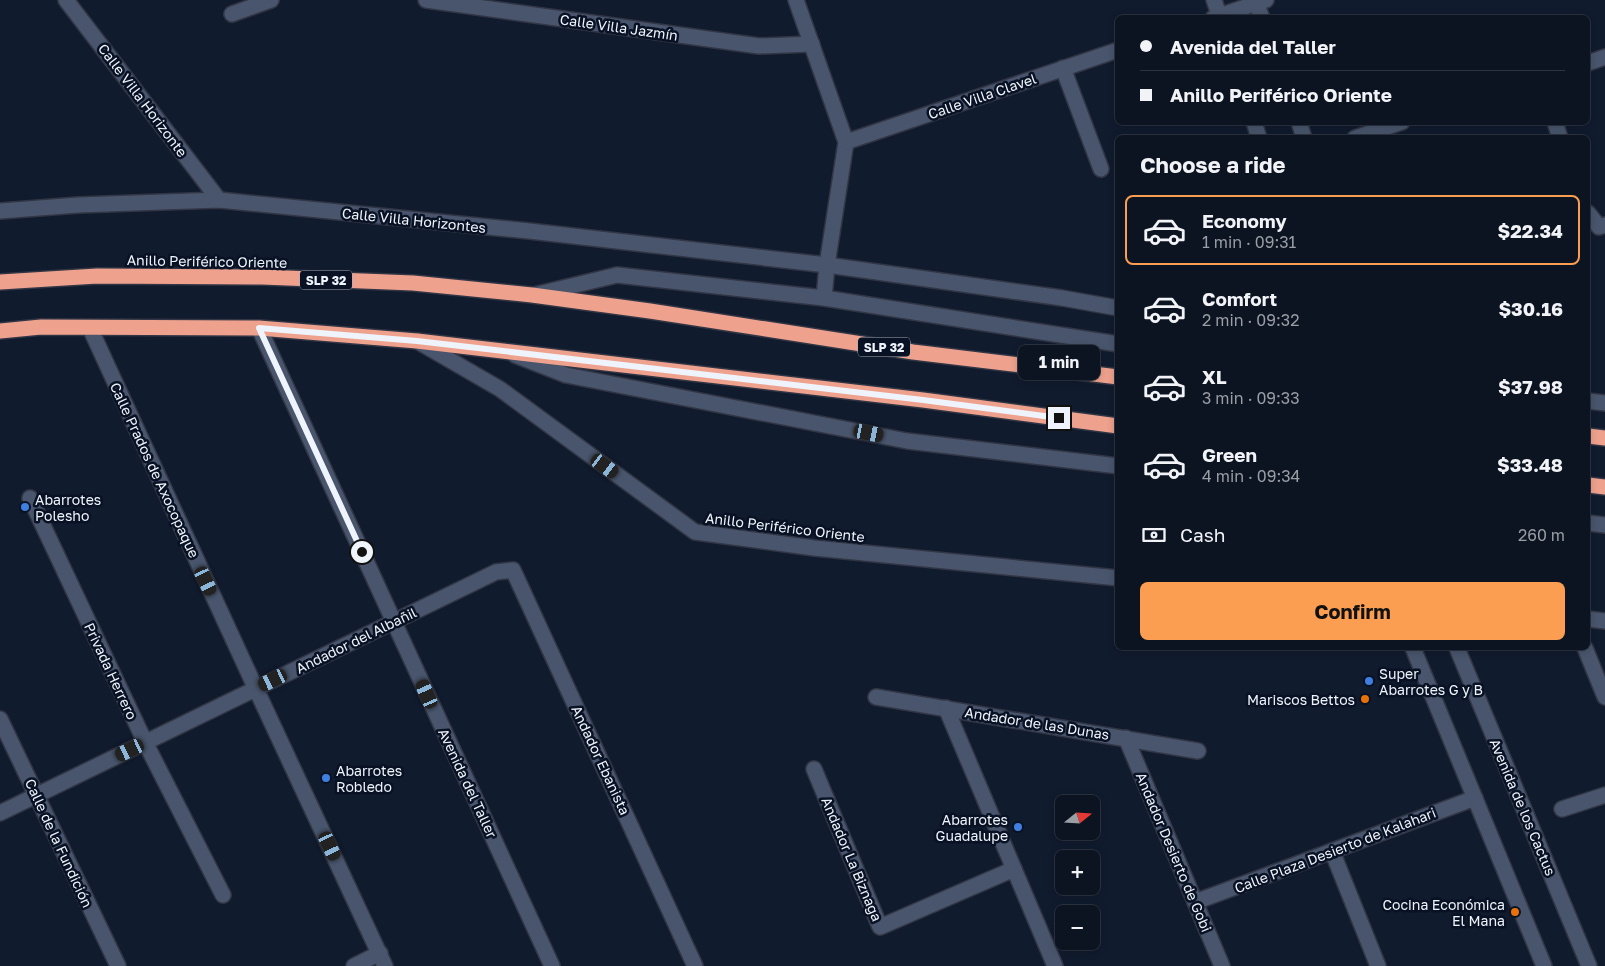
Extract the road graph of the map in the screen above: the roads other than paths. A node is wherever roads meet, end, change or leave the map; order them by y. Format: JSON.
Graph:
{"nodes":[{"id":1,"x":66,"y":0,"type":"edge"},
{"id":2,"x":271,"y":0,"type":"edge"},
{"id":3,"x":426,"y":0,"type":"edge"},
{"id":4,"x":796,"y":0,"type":"edge"},
{"id":5,"x":1214,"y":0,"type":"edge"},
{"id":6,"x":1260,"y":5,"type":"edge"},
{"id":7,"x":232,"y":14,"type":"dead end"},
{"id":8,"x":1217,"y":15,"type":"edge"},
{"id":9,"x":1224,"y":15,"type":"edge"},
{"id":10,"x":812,"y":44,"type":"junction"},
{"id":11,"x":1115,"y":51,"type":"edge"},
{"id":12,"x":1605,"y":57,"type":"edge"},
{"id":13,"x":1590,"y":62,"type":"edge"},
{"id":14,"x":1063,"y":68,"type":"junction"},
{"id":15,"x":1393,"y":125,"type":"edge"},
{"id":16,"x":1364,"y":135,"type":"edge"},
{"id":17,"x":846,"y":142,"type":"junction"},
{"id":18,"x":1100,"y":169,"type":"dead end"},
{"id":19,"x":220,"y":200,"type":"junction"},
{"id":20,"x":0,"y":210,"type":"edge"},
{"id":21,"x":1590,"y":216,"type":"edge"},
{"id":22,"x":1605,"y":225,"type":"edge"},
{"id":23,"x":826,"y":265,"type":"junction"},
{"id":24,"x":0,"y":282,"type":"edge"},
{"id":25,"x":532,"y":296,"type":"junction"},
{"id":26,"x":824,"y":298,"type":"junction"},
{"id":27,"x":1115,"y":307,"type":"edge"},
{"id":28,"x":90,"y":328,"type":"junction"},
{"id":29,"x":259,"y":328,"type":"junction"},
{"id":30,"x":0,"y":331,"type":"edge"},
{"id":31,"x":417,"y":341,"type":"junction"},
{"id":32,"x":1115,"y":344,"type":"edge"},
{"id":33,"x":509,"y":353,"type":"junction"},
{"id":34,"x":1115,"y":370,"type":"edge"},
{"id":35,"x":1099,"y":375,"type":"junction"},
{"id":36,"x":1115,"y":377,"type":"edge"},
{"id":37,"x":1590,"y":401,"type":"edge"},
{"id":38,"x":1605,"y":403,"type":"edge"},
{"id":39,"x":1115,"y":426,"type":"edge"},
{"id":40,"x":1590,"y":436,"type":"edge"},
{"id":41,"x":1605,"y":438,"type":"edge"},
{"id":42,"x":1115,"y":466,"type":"edge"},
{"id":43,"x":1590,"y":485,"type":"edge"},
{"id":44,"x":1605,"y":487,"type":"edge"},
{"id":45,"x":30,"y":498,"type":"dead end"},
{"id":46,"x":1590,"y":522,"type":"edge"},
{"id":47,"x":1605,"y":524,"type":"edge"},
{"id":48,"x":496,"y":572,"type":"joint"},
{"id":49,"x":1115,"y":578,"type":"edge"},
{"id":50,"x":1590,"y":619,"type":"edge"},
{"id":51,"x":1605,"y":621,"type":"edge"},
{"id":52,"x":393,"y":622,"type":"junction"},
{"id":53,"x":1414,"y":650,"type":"edge"},
{"id":54,"x":1458,"y":650,"type":"edge"},
{"id":55,"x":1587,"y":650,"type":"edge"},
{"id":56,"x":256,"y":689,"type":"junction"},
{"id":57,"x":876,"y":697,"type":"dead end"},
{"id":58,"x":1605,"y":697,"type":"edge"},
{"id":59,"x":946,"y":708,"type":"junction"},
{"id":60,"x":0,"y":719,"type":"edge"},
{"id":61,"x":1126,"y":738,"type":"junction"},
{"id":62,"x":145,"y":742,"type":"junction"},
{"id":63,"x":1198,"y":751,"type":"dead end"},
{"id":64,"x":814,"y":769,"type":"dead end"},
{"id":65,"x":1605,"y":795,"type":"edge"},
{"id":66,"x":36,"y":796,"type":"junction"},
{"id":67,"x":1475,"y":798,"type":"junction"},
{"id":68,"x":1562,"y":809,"type":"dead end"},
{"id":69,"x":0,"y":813,"type":"edge"},
{"id":70,"x":1332,"y":851,"type":"junction"},
{"id":71,"x":1014,"y":869,"type":"junction"},
{"id":72,"x":223,"y":895,"type":"dead end"},
{"id":73,"x":1195,"y":902,"type":"junction"},
{"id":74,"x":382,"y":960,"type":"edge"},
{"id":75,"x":118,"y":966,"type":"edge"},
{"id":76,"x":354,"y":966,"type":"edge"},
{"id":77,"x":552,"y":966,"type":"edge"},
{"id":78,"x":696,"y":966,"type":"edge"},
{"id":79,"x":1055,"y":966,"type":"edge"},
{"id":80,"x":1222,"y":966,"type":"edge"},
{"id":81,"x":1378,"y":966,"type":"edge"},
{"id":82,"x":1544,"y":966,"type":"edge"},
{"id":83,"x":1589,"y":966,"type":"edge"}],
"edges":[{"from":1,"to":19,"type":"street","name":"Calle Villa Horizonte"},
{"from":2,"to":7,"type":"street"},
{"from":3,"to":10,"type":"street","name":"Calle Villa Jazmín"},
{"from":4,"to":10,"type":"street"},
{"from":5,"to":8,"type":"street"},
{"from":6,"to":9,"type":"street"},
{"from":10,"to":17,"type":"street"},
{"from":11,"to":14,"type":"street","name":"Calle Villa Clavel"},
{"from":12,"to":13,"type":"street"},
{"from":14,"to":17,"type":"street","name":"Calle Villa Clavel"},
{"from":14,"to":18,"type":"street"},
{"from":15,"to":16,"type":"street"},
{"from":17,"to":23,"type":"street"},
{"from":19,"to":20,"type":"street","name":"Calle Villa Horizontes"},
{"from":19,"to":23,"type":"street","name":"Calle Villa Horizontes"},
{"from":21,"to":22,"type":"street"},
{"from":23,"to":26,"type":"street"},
{"from":23,"to":27,"type":"street","name":"Calle Villa Horizontes"},
{"from":24,"to":25,"type":"highway","name":"Anillo Periférico Oriente","number":"SLP 32"},
{"from":25,"to":26,"type":"street","name":"Anillo Periférico Oriente"},
{"from":25,"to":35,"type":"highway","name":"Anillo Periférico Oriente","number":"SLP 32"},
{"from":26,"to":32,"type":"street","name":"Anillo Periférico Oriente"},
{"from":28,"to":29,"type":"highway","name":"Anillo Periférico Oriente"},
{"from":28,"to":30,"type":"highway","name":"Anillo Periférico Oriente"},
{"from":28,"to":56,"type":"street","name":"Calle Prados de Axocopaque"},
{"from":29,"to":31,"type":"highway","name":"Anillo Periférico Oriente"},
{"from":29,"to":52,"type":"street","name":"Avenida del Taller"},
{"from":31,"to":33,"type":"highway","name":"Anillo Periférico Oriente"},
{"from":31,"to":49,"type":"street","name":"Anillo Periférico Oriente"},
{"from":33,"to":39,"type":"highway","name":"Anillo Periférico Oriente"},
{"from":33,"to":42,"type":"street","name":"Anillo Periférico Oriente"},
{"from":34,"to":35,"type":"highway"},
{"from":35,"to":36,"type":"highway","name":"Anillo Periférico Oriente","number":"SLP 32"},
{"from":37,"to":38,"type":"street"},
{"from":40,"to":41,"type":"highway"},
{"from":43,"to":44,"type":"highway"},
{"from":45,"to":62,"type":"street","name":"Privada Herrero"},
{"from":46,"to":47,"type":"street"},
{"from":48,"to":52,"type":"street","name":"Andador del Albañil"},
{"from":48,"to":78,"type":"street","name":"Andador Ebanista"},
{"from":50,"to":51,"type":"street"},
{"from":52,"to":56,"type":"street","name":"Andador del Albañil"},
{"from":52,"to":77,"type":"street","name":"Avenida del Taller"},
{"from":53,"to":67,"type":"street"},
{"from":54,"to":83,"type":"street","name":"Avenida de los Cactus"},
{"from":55,"to":58,"type":"street"},
{"from":56,"to":62,"type":"street","name":"Andador del Albañil"},
{"from":56,"to":74,"type":"street","name":"Calle Prados de Axocopaque"},
{"from":57,"to":59,"type":"street","name":"Andador de las Dunas"},
{"from":59,"to":61,"type":"street","name":"Andador de las Dunas"},
{"from":59,"to":71,"type":"street"},
{"from":60,"to":66,"type":"street","name":"Calle de la Fundición"},
{"from":61,"to":63,"type":"street","name":"Andador de las Dunas"},
{"from":61,"to":73,"type":"street","name":"Andador Desierto de Gobi"},
{"from":62,"to":66,"type":"street","name":"Andador del Albañil"},
{"from":62,"to":72,"type":"street","name":"Privada Herrero"},
{"from":64,"to":71,"type":"street","name":"Andador La Biznaga"},
{"from":65,"to":68,"type":"street"},
{"from":66,"to":69,"type":"street","name":"Andador del Albañil"},
{"from":66,"to":75,"type":"street","name":"Calle de la Fundición"},
{"from":67,"to":70,"type":"street","name":"Calle Plaza Desierto de Kalahari"},
{"from":67,"to":82,"type":"street"},
{"from":70,"to":73,"type":"street","name":"Calle Plaza Desierto de Kalahari"},
{"from":70,"to":81,"type":"street"},
{"from":71,"to":79,"type":"street"},
{"from":73,"to":80,"type":"street","name":"Andador Desierto de Gobi"},
{"from":74,"to":76,"type":"street"}]}
